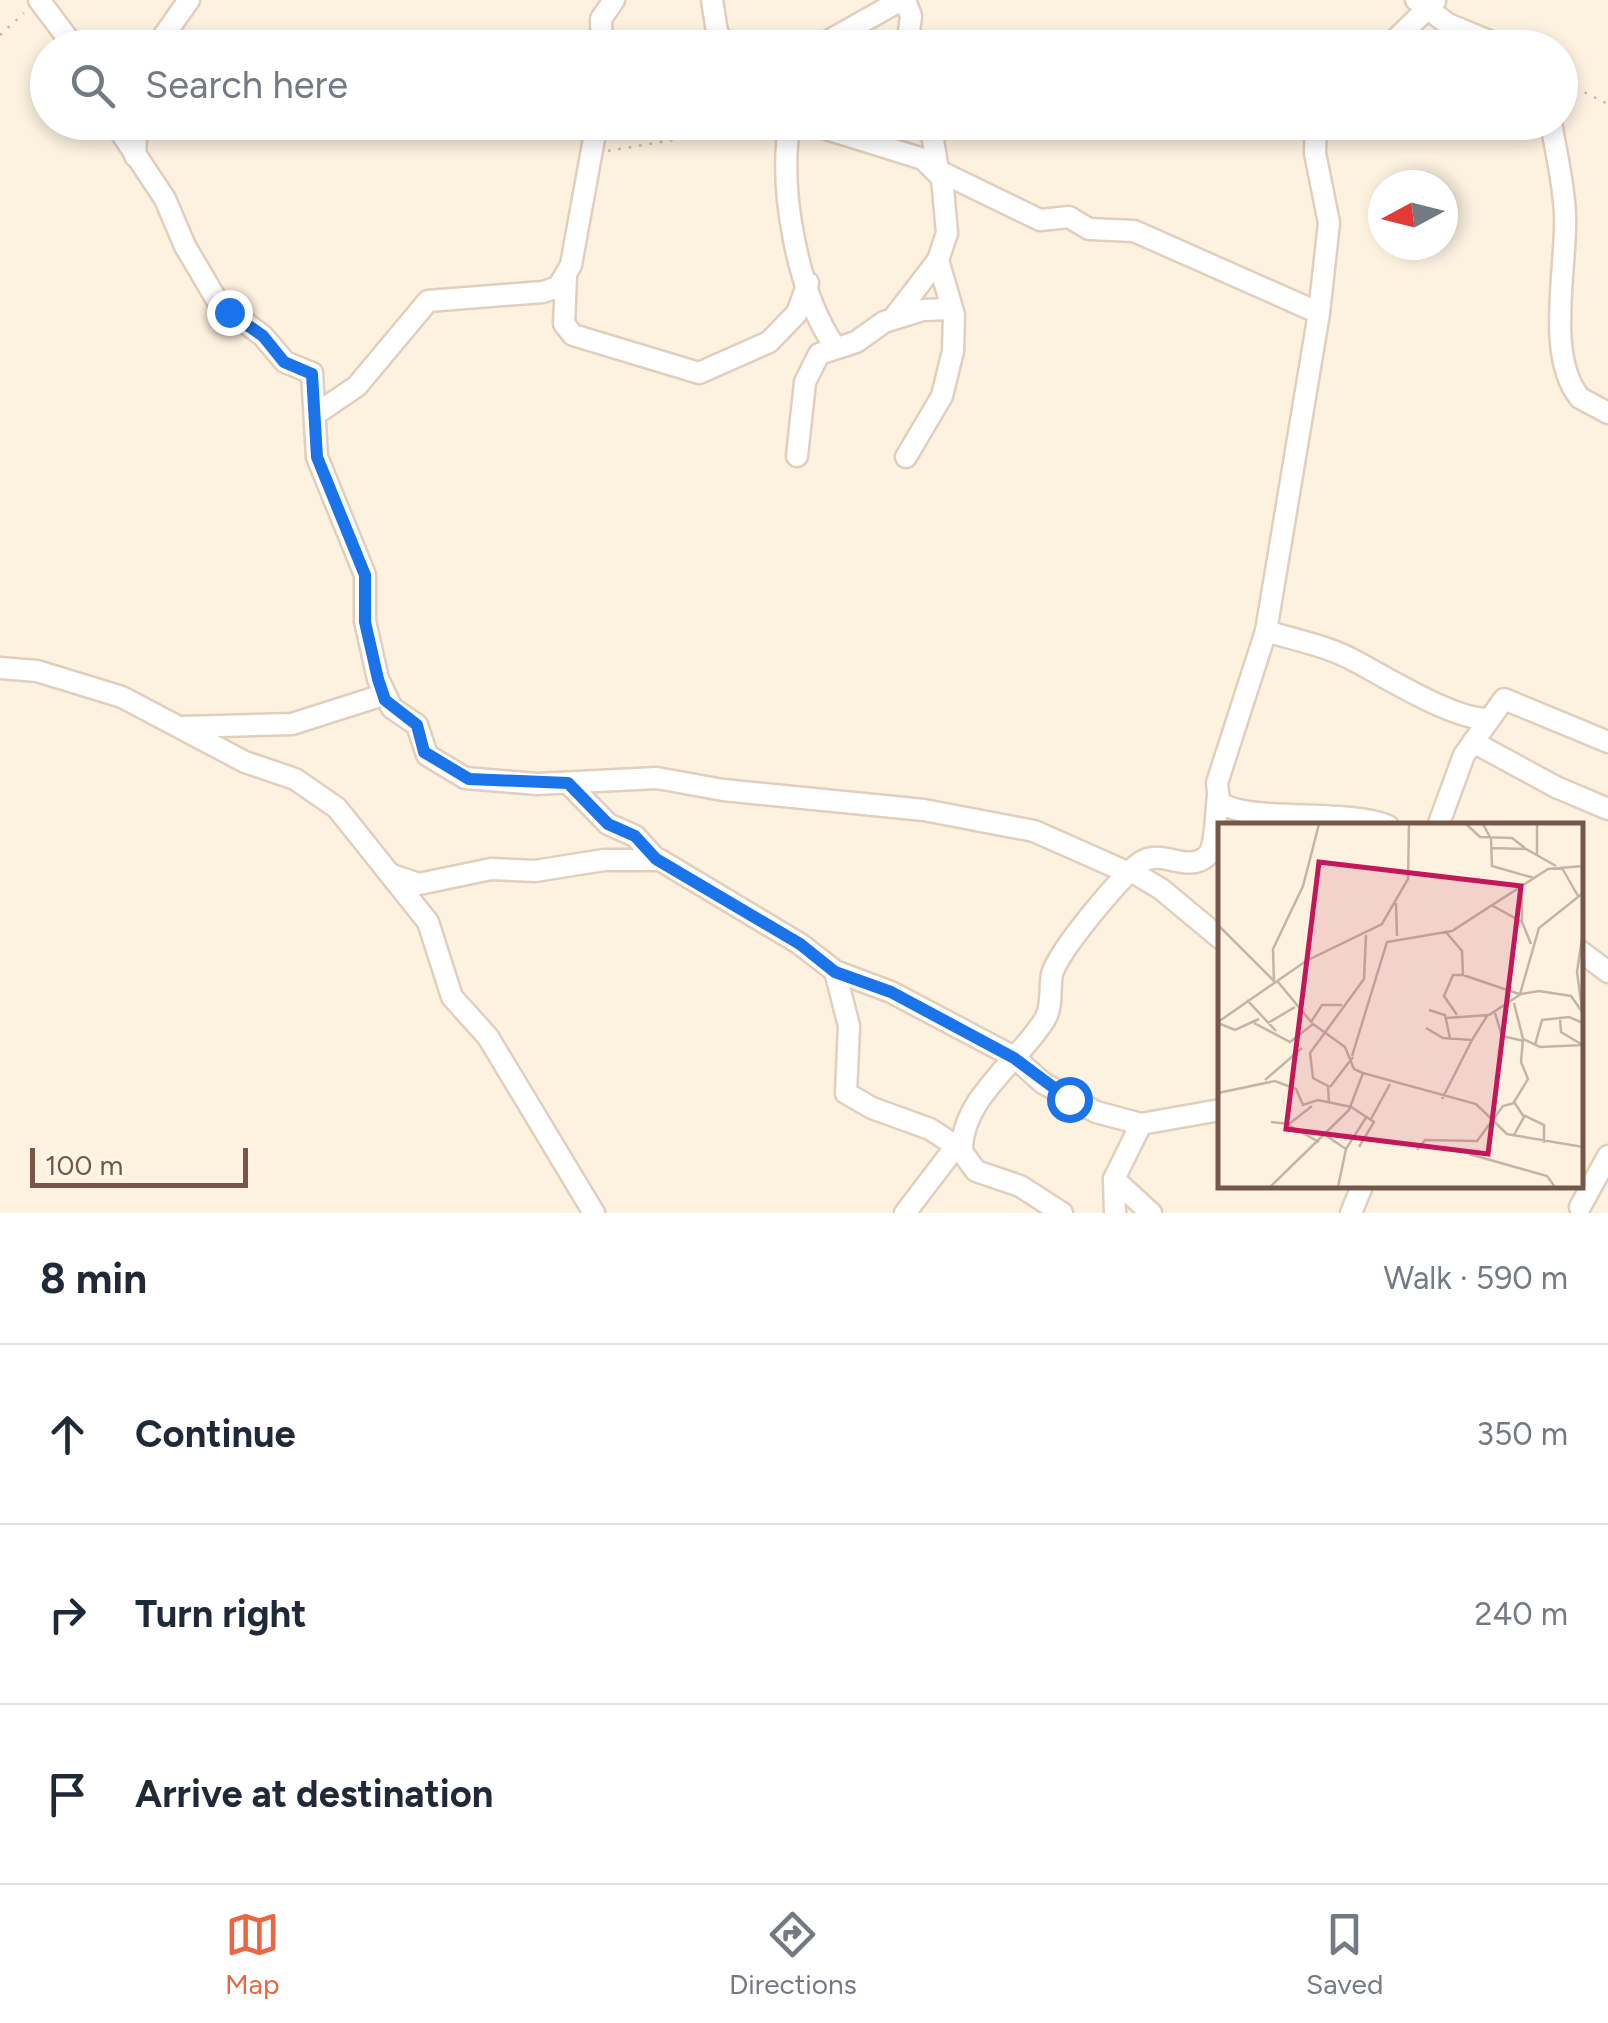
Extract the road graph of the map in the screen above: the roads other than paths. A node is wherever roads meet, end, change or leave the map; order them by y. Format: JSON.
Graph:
{"nodes":[{"id":1,"x":189,"y":0,"type":"edge"},
{"id":2,"x":614,"y":0,"type":"edge"},
{"id":3,"x":712,"y":0,"type":"edge"},
{"id":4,"x":903,"y":0,"type":"edge"},
{"id":5,"x":35,"y":2,"type":"edge"},
{"id":6,"x":1427,"y":4,"type":"edge"},
{"id":7,"x":59,"y":30,"type":"edge"},
{"id":8,"x":168,"y":30,"type":"edge"},
{"id":9,"x":601,"y":30,"type":"edge"},
{"id":10,"x":717,"y":30,"type":"edge"},
{"id":11,"x":849,"y":30,"type":"edge"},
{"id":12,"x":909,"y":30,"type":"edge"},
{"id":13,"x":1403,"y":30,"type":"edge"},
{"id":14,"x":1474,"y":30,"type":"edge"},
{"id":15,"x":125,"y":140,"type":"edge"},
{"id":16,"x":135,"y":140,"type":"edge"},
{"id":17,"x":593,"y":140,"type":"edge"},
{"id":18,"x":788,"y":140,"type":"edge"},
{"id":19,"x":862,"y":140,"type":"edge"},
{"id":20,"x":933,"y":140,"type":"edge"},
{"id":21,"x":1315,"y":140,"type":"edge"},
{"id":22,"x":1554,"y":140,"type":"edge"},
{"id":23,"x":135,"y":156,"type":"junction"},
{"id":24,"x":938,"y":170,"type":"junction"},
{"id":25,"x":938,"y":260,"type":"junction"},
{"id":26,"x":566,"y":276,"type":"junction"},
{"id":27,"x":808,"y":284,"type":"junction"},
{"id":28,"x":952,"y":309,"type":"junction"},
{"id":29,"x":1319,"y":314,"type":"junction"},
{"id":30,"x":890,"y":321,"type":"junction"},
{"id":31,"x":836,"y":347,"type":"junction"},
{"id":32,"x":1608,"y":413,"type":"edge"},
{"id":33,"x":316,"y":414,"type":"junction"},
{"id":34,"x":798,"y":456,"type":"dead end"},
{"id":35,"x":906,"y":457,"type":"dead end"},
{"id":36,"x":1266,"y":631,"type":"junction"},
{"id":37,"x":0,"y":668,"type":"edge"},
{"id":38,"x":383,"y":695,"type":"junction"},
{"id":39,"x":182,"y":726,"type":"junction"},
{"id":40,"x":1478,"y":729,"type":"junction"},
{"id":41,"x":1608,"y":742,"type":"edge"},
{"id":42,"x":568,"y":783,"type":"junction"},
{"id":43,"x":1218,"y":797,"type":"junction"},
{"id":44,"x":1608,"y":809,"type":"edge"},
{"id":45,"x":1358,"y":821,"type":"edge"},
{"id":46,"x":1439,"y":823,"type":"edge"},
{"id":47,"x":656,"y":859,"type":"junction"},
{"id":48,"x":1130,"y":872,"type":"junction"},
{"id":49,"x":392,"y":875,"type":"junction"},
{"id":50,"x":1218,"y":936,"type":"edge"},
{"id":51,"x":1583,"y":953,"type":"edge"},
{"id":52,"x":835,"y":972,"type":"junction"},
{"id":53,"x":1608,"y":972,"type":"edge"},
{"id":54,"x":1014,"y":1058,"type":"junction"},
{"id":55,"x":1218,"y":1110,"type":"edge"},
{"id":56,"x":1141,"y":1124,"type":"junction"},
{"id":57,"x":960,"y":1141,"type":"junction"},
{"id":58,"x":1608,"y":1156,"type":"edge"},
{"id":59,"x":1114,"y":1179,"type":"junction"},
{"id":60,"x":1361,"y":1188,"type":"edge"},
{"id":61,"x":1568,"y":1188,"type":"edge"},
{"id":62,"x":1580,"y":1210,"type":"edge"},
{"id":63,"x":594,"y":1213,"type":"edge"},
{"id":64,"x":906,"y":1213,"type":"edge"},
{"id":65,"x":1062,"y":1213,"type":"edge"},
{"id":66,"x":1115,"y":1213,"type":"edge"},
{"id":67,"x":1151,"y":1213,"type":"edge"},
{"id":68,"x":1350,"y":1213,"type":"edge"}],
"edges":[{"from":1,"to":8,"type":"street"},
{"from":2,"to":9,"type":"street"},
{"from":3,"to":10,"type":"street"},
{"from":4,"to":11,"type":"street"},
{"from":4,"to":12,"type":"street"},
{"from":5,"to":7,"type":"street"},
{"from":6,"to":13,"type":"street"},
{"from":6,"to":14,"type":"street"},
{"from":15,"to":23,"type":"street"},
{"from":16,"to":23,"type":"street"},
{"from":17,"to":26,"type":"street"},
{"from":18,"to":27,"type":"street"},
{"from":19,"to":24,"type":"street"},
{"from":20,"to":24,"type":"street"},
{"from":21,"to":29,"type":"street"},
{"from":22,"to":32,"type":"street"},
{"from":23,"to":33,"type":"street"},
{"from":24,"to":25,"type":"street"},
{"from":24,"to":29,"type":"street"},
{"from":25,"to":28,"type":"street"},
{"from":25,"to":30,"type":"street"},
{"from":26,"to":27,"type":"street"},
{"from":26,"to":33,"type":"street"},
{"from":27,"to":31,"type":"street"},
{"from":28,"to":30,"type":"street"},
{"from":28,"to":35,"type":"street"},
{"from":29,"to":36,"type":"street"},
{"from":30,"to":31,"type":"street"},
{"from":31,"to":34,"type":"street"},
{"from":33,"to":38,"type":"street"},
{"from":36,"to":40,"type":"street"},
{"from":36,"to":43,"type":"street"},
{"from":37,"to":39,"type":"street"},
{"from":38,"to":39,"type":"street"},
{"from":38,"to":42,"type":"street"},
{"from":39,"to":49,"type":"street"},
{"from":40,"to":41,"type":"street"},
{"from":40,"to":44,"type":"street"},
{"from":40,"to":46,"type":"street"},
{"from":42,"to":47,"type":"street"},
{"from":42,"to":48,"type":"street"},
{"from":43,"to":45,"type":"street"},
{"from":43,"to":48,"type":"street"},
{"from":47,"to":49,"type":"street"},
{"from":47,"to":52,"type":"street"},
{"from":48,"to":50,"type":"street"},
{"from":48,"to":54,"type":"street"},
{"from":49,"to":63,"type":"street"},
{"from":51,"to":53,"type":"street"},
{"from":52,"to":54,"type":"street"},
{"from":52,"to":57,"type":"street"},
{"from":54,"to":56,"type":"street"},
{"from":54,"to":57,"type":"street"},
{"from":55,"to":56,"type":"street"},
{"from":56,"to":59,"type":"street"},
{"from":57,"to":64,"type":"street"},
{"from":57,"to":65,"type":"street"},
{"from":58,"to":62,"type":"street"},
{"from":59,"to":66,"type":"street"},
{"from":59,"to":67,"type":"street"},
{"from":60,"to":68,"type":"street"},
{"from":61,"to":62,"type":"street"}]}
